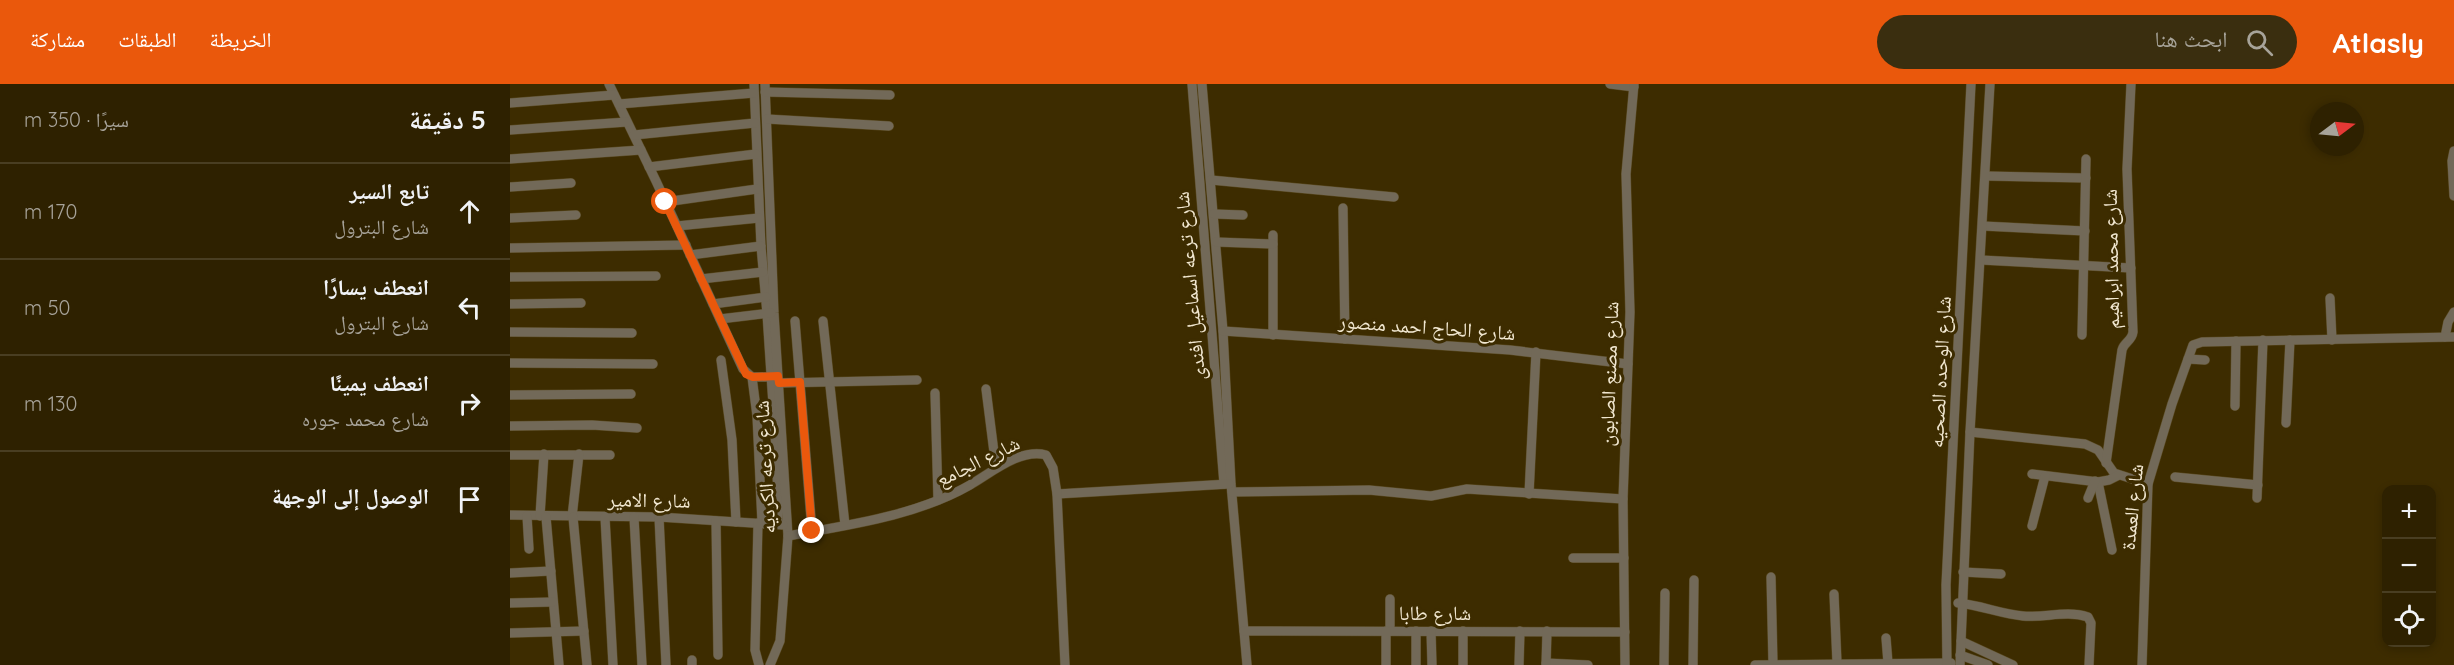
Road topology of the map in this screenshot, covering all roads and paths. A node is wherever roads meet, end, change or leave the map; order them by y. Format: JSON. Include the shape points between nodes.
{"nodes":[{"id":1,"x":609,"y":84,"type":"edge"},
{"id":2,"x":1610,"y":84,"type":"edge"},
{"id":3,"x":1971,"y":84,"type":"edge"},
{"id":4,"x":1990,"y":84,"type":"edge"},
{"id":5,"x":2131,"y":84,"type":"edge"},
{"id":6,"x":1634,"y":86,"type":"edge"},
{"id":7,"x":754,"y":88,"type":"edge"},
{"id":8,"x":765,"y":88,"type":"edge"},
{"id":9,"x":1197,"y":88,"type":"edge"},
{"id":10,"x":890,"y":95,"type":"dead end"},
{"id":11,"x":616,"y":99,"type":"junction"},
{"id":12,"x":510,"y":103,"type":"edge"},
{"id":13,"x":767,"y":119,"type":"junction"},
{"id":14,"x":1969,"y":119,"type":"junction"},
{"id":15,"x":1989,"y":119,"type":"junction"},
{"id":16,"x":627,"y":122,"type":"junction"},
{"id":17,"x":755,"y":123,"type":"junction"},
{"id":18,"x":889,"y":126,"type":"dead end"},
{"id":19,"x":510,"y":130,"type":"edge"},
{"id":20,"x":634,"y":135,"type":"junction"},
{"id":21,"x":641,"y":150,"type":"junction"},
{"id":22,"x":2454,"y":151,"type":"edge"},
{"id":23,"x":756,"y":154,"type":"junction"},
{"id":24,"x":510,"y":159,"type":"edge"},
{"id":25,"x":2086,"y":159,"type":"dead end"},
{"id":26,"x":649,"y":167,"type":"junction"},
{"id":27,"x":1986,"y":176,"type":"junction"},
{"id":28,"x":2086,"y":178,"type":"junction"},
{"id":29,"x":1211,"y":180,"type":"junction"},
{"id":30,"x":571,"y":183,"type":"dead end"},
{"id":31,"x":510,"y":187,"type":"edge"},
{"id":32,"x":758,"y":189,"type":"junction"},
{"id":33,"x":2454,"y":196,"type":"edge"},
{"id":34,"x":1394,"y":197,"type":"dead end"},
{"id":35,"x":665,"y":202,"type":"junction"},
{"id":36,"x":1343,"y":208,"type":"dead end"},
{"id":37,"x":1214,"y":214,"type":"junction"},
{"id":38,"x":576,"y":215,"type":"dead end"},
{"id":39,"x":1243,"y":215,"type":"dead end"},
{"id":40,"x":510,"y":218,"type":"edge"},
{"id":41,"x":759,"y":218,"type":"junction"},
{"id":42,"x":677,"y":226,"type":"junction"},
{"id":43,"x":1983,"y":226,"type":"junction"},
{"id":44,"x":2085,"y":231,"type":"junction"},
{"id":45,"x":1216,"y":242,"type":"junction"},
{"id":46,"x":686,"y":245,"type":"junction"},
{"id":47,"x":761,"y":246,"type":"junction"},
{"id":48,"x":510,"y":248,"type":"edge"},
{"id":49,"x":690,"y":255,"type":"junction"},
{"id":50,"x":1981,"y":260,"type":"junction"},
{"id":51,"x":2085,"y":266,"type":"junction"},
{"id":52,"x":2131,"y":268,"type":"junction"},
{"id":53,"x":763,"y":273,"type":"junction"},
{"id":54,"x":656,"y":276,"type":"dead end"},
{"id":55,"x":510,"y":277,"type":"edge"},
{"id":56,"x":701,"y":279,"type":"junction"},
{"id":57,"x":1962,"y":291,"type":"junction"},
{"id":58,"x":1979,"y":292,"type":"junction"},
{"id":59,"x":766,"y":297,"type":"junction"},
{"id":60,"x":2330,"y":298,"type":"dead end"},
{"id":61,"x":581,"y":303,"type":"dead end"},
{"id":62,"x":510,"y":304,"type":"edge"},
{"id":63,"x":713,"y":304,"type":"junction"},
{"id":64,"x":2454,"y":312,"type":"edge"},
{"id":65,"x":771,"y":313,"type":"junction"},
{"id":66,"x":720,"y":319,"type":"junction"},
{"id":67,"x":795,"y":321,"type":"dead end"},
{"id":68,"x":824,"y":321,"type":"dead end"},
{"id":69,"x":1223,"y":331,"type":"junction"},
{"id":70,"x":510,"y":332,"type":"edge"},
{"id":71,"x":632,"y":333,"type":"dead end"},
{"id":72,"x":1273,"y":335,"type":"junction"},
{"id":73,"x":2082,"y":335,"type":"dead end"},
{"id":74,"x":2450,"y":337,"type":"edge"},
{"id":75,"x":1345,"y":339,"type":"junction"},
{"id":76,"x":2263,"y":340,"type":"junction"},
{"id":77,"x":2290,"y":340,"type":"junction"},
{"id":78,"x":2332,"y":340,"type":"junction"},
{"id":79,"x":2236,"y":341,"type":"junction"},
{"id":80,"x":1536,"y":352,"type":"junction"},
{"id":81,"x":2188,"y":359,"type":"junction"},
{"id":82,"x":721,"y":360,"type":"dead end"},
{"id":83,"x":2205,"y":360,"type":"dead end"},
{"id":84,"x":510,"y":363,"type":"edge"},
{"id":85,"x":653,"y":364,"type":"dead end"},
{"id":86,"x":1628,"y":364,"type":"junction"},
{"id":87,"x":753,"y":377,"type":"junction"},
{"id":88,"x":776,"y":379,"type":"junction"},
{"id":89,"x":917,"y":380,"type":"dead end"},
{"id":90,"x":800,"y":382,"type":"junction"},
{"id":91,"x":830,"y":382,"type":"junction"},
{"id":92,"x":986,"y":389,"type":"dead end"},
{"id":93,"x":935,"y":393,"type":"dead end"},
{"id":94,"x":510,"y":394,"type":"edge"},
{"id":95,"x":632,"y":394,"type":"dead end"},
{"id":96,"x":2235,"y":406,"type":"dead end"},
{"id":97,"x":2286,"y":423,"type":"dead end"},
{"id":98,"x":510,"y":426,"type":"edge"},
{"id":99,"x":637,"y":428,"type":"dead end"},
{"id":100,"x":1970,"y":432,"type":"junction"},
{"id":101,"x":544,"y":454,"type":"junction"},
{"id":102,"x":579,"y":454,"type":"junction"},
{"id":103,"x":510,"y":455,"type":"edge"},
{"id":104,"x":610,"y":455,"type":"dead end"},
{"id":105,"x":2106,"y":464,"type":"junction"},
{"id":106,"x":996,"y":468,"type":"junction"},
{"id":107,"x":2032,"y":474,"type":"dead end"},
{"id":108,"x":2045,"y":476,"type":"junction"},
{"id":109,"x":2119,"y":476,"type":"junction"},
{"id":110,"x":2175,"y":477,"type":"dead end"},
{"id":111,"x":2097,"y":482,"type":"junction"},
{"id":112,"x":2148,"y":484,"type":"junction"},
{"id":113,"x":2258,"y":485,"type":"junction"},
{"id":114,"x":1229,"y":487,"type":"junction"},
{"id":115,"x":1057,"y":494,"type":"junction"},
{"id":116,"x":1528,"y":494,"type":"junction"},
{"id":117,"x":2088,"y":498,"type":"dead end"},
{"id":118,"x":2257,"y":498,"type":"dead end"},
{"id":119,"x":1623,"y":499,"type":"junction"},
{"id":120,"x":938,"y":500,"type":"junction"},
{"id":121,"x":510,"y":515,"type":"edge"},
{"id":122,"x":527,"y":516,"type":"junction"},
{"id":123,"x":543,"y":516,"type":"junction"},
{"id":124,"x":573,"y":517,"type":"junction"},
{"id":125,"x":605,"y":517,"type":"junction"},
{"id":126,"x":634,"y":517,"type":"junction"},
{"id":127,"x":659,"y":517,"type":"junction"},
{"id":128,"x":716,"y":520,"type":"junction"},
{"id":129,"x":736,"y":522,"type":"junction"},
{"id":130,"x":760,"y":523,"type":"junction"},
{"id":131,"x":782,"y":525,"type":"junction"},
{"id":132,"x":844,"y":525,"type":"junction"},
{"id":133,"x":2032,"y":526,"type":"dead end"},
{"id":134,"x":812,"y":531,"type":"junction"},
{"id":135,"x":788,"y":536,"type":"junction"},
{"id":136,"x":529,"y":549,"type":"dead end"},
{"id":137,"x":2112,"y":550,"type":"dead end"},
{"id":138,"x":1573,"y":558,"type":"dead end"},
{"id":139,"x":1624,"y":558,"type":"junction"},
{"id":140,"x":550,"y":571,"type":"junction"},
{"id":141,"x":1963,"y":572,"type":"junction"},
{"id":142,"x":510,"y":573,"type":"edge"},
{"id":143,"x":2001,"y":574,"type":"dead end"},
{"id":144,"x":1771,"y":577,"type":"dead end"},
{"id":145,"x":1694,"y":580,"type":"dead end"},
{"id":146,"x":1665,"y":593,"type":"dead end"},
{"id":147,"x":1834,"y":594,"type":"dead end"},
{"id":148,"x":1389,"y":600,"type":"dead end"},
{"id":149,"x":553,"y":602,"type":"junction"},
{"id":150,"x":510,"y":603,"type":"edge"},
{"id":151,"x":1947,"y":603,"type":"junction"},
{"id":152,"x":1962,"y":603,"type":"junction"},
{"id":153,"x":584,"y":631,"type":"junction"},
{"id":154,"x":1244,"y":631,"type":"junction"},
{"id":155,"x":1388,"y":631,"type":"junction"},
{"id":156,"x":1416,"y":631,"type":"junction"},
{"id":157,"x":1431,"y":631,"type":"junction"},
{"id":158,"x":1463,"y":631,"type":"junction"},
{"id":159,"x":1520,"y":632,"type":"junction"},
{"id":160,"x":1547,"y":632,"type":"junction"},
{"id":161,"x":1625,"y":632,"type":"junction"},
{"id":162,"x":510,"y":633,"type":"edge"},
{"id":163,"x":556,"y":633,"type":"junction"},
{"id":164,"x":1886,"y":638,"type":"dead end"},
{"id":165,"x":1961,"y":641,"type":"junction"},
{"id":166,"x":718,"y":655,"type":"dead end"},
{"id":167,"x":1960,"y":661,"type":"edge"},
{"id":168,"x":1546,"y":664,"type":"edge"},
{"id":169,"x":1797,"y":664,"type":"edge"},
{"id":170,"x":1830,"y":664,"type":"edge"},
{"id":171,"x":1854,"y":664,"type":"edge"},
{"id":172,"x":1884,"y":664,"type":"edge"},
{"id":173,"x":1909,"y":664,"type":"edge"},
{"id":174,"x":1947,"y":664,"type":"edge"},
{"id":175,"x":559,"y":665,"type":"edge"},
{"id":176,"x":587,"y":665,"type":"edge"},
{"id":177,"x":613,"y":665,"type":"edge"},
{"id":178,"x":642,"y":665,"type":"edge"},
{"id":179,"x":666,"y":665,"type":"edge"},
{"id":180,"x":759,"y":665,"type":"edge"},
{"id":181,"x":770,"y":665,"type":"edge"},
{"id":182,"x":1065,"y":665,"type":"edge"},
{"id":183,"x":1247,"y":665,"type":"edge"},
{"id":184,"x":1386,"y":665,"type":"edge"},
{"id":185,"x":1416,"y":665,"type":"edge"},
{"id":186,"x":1432,"y":665,"type":"edge"},
{"id":187,"x":1463,"y":665,"type":"edge"},
{"id":188,"x":1519,"y":665,"type":"edge"},
{"id":189,"x":1588,"y":665,"type":"edge"},
{"id":190,"x":1625,"y":665,"type":"edge"},
{"id":191,"x":1664,"y":665,"type":"edge"},
{"id":192,"x":1692,"y":665,"type":"edge"},
{"id":193,"x":1755,"y":665,"type":"edge"},
{"id":194,"x":1774,"y":665,"type":"edge"},
{"id":195,"x":1988,"y":665,"type":"edge"},
{"id":196,"x":2013,"y":665,"type":"edge"},
{"id":197,"x":2089,"y":665,"type":"edge"},
{"id":198,"x":2142,"y":665,"type":"edge"}],
"edges":[{"from":1,"to":11,"type":"street"},
{"from":2,"to":6,"type":"street"},
{"from":3,"to":14,"type":"street","name":"شارع الوحده الصحيه"},
{"from":4,"to":15,"type":"street","name":"شارع الوحده الصحيه"},
{"from":5,"to":52,"type":"street","name":"شارع محمد ابراهيم","via":[[2127,169]]},
{"from":6,"to":86,"type":"street","name":"شارع مصنع الصابون","via":[[1626,174]]},
{"from":7,"to":11,"type":"street"},
{"from":7,"to":17,"type":"street","name":"شارع ترعه الكرديه"},
{"from":8,"to":10,"type":"street"},
{"from":8,"to":13,"type":"street","name":"شارع ترعه الكرديه"},
{"from":9,"to":29,"type":"street","name":"شارع ترعه اسماعيل افندى"},
{"from":9,"to":114,"type":"street","name":"شارع ترعه اسماعيل افندى"},
{"from":11,"to":12,"type":"street"},
{"from":11,"to":16,"type":"street"},
{"from":13,"to":18,"type":"street"},
{"from":13,"to":65,"type":"street","name":"شارع ترعه الكرديه"},
{"from":14,"to":15,"type":"street"},
{"from":14,"to":57,"type":"street","name":"شارع الوحده الصحيه"},
{"from":15,"to":27,"type":"street","name":"شارع الوحده الصحيه"},
{"from":16,"to":19,"type":"street"},
{"from":16,"to":20,"type":"street"},
{"from":17,"to":20,"type":"street"},
{"from":17,"to":23,"type":"street","name":"شارع ترعه الكرديه"},
{"from":20,"to":21,"type":"street"},
{"from":21,"to":24,"type":"street"},
{"from":21,"to":26,"type":"street"},
{"from":22,"to":33,"type":"street"},
{"from":23,"to":26,"type":"street"},
{"from":23,"to":32,"type":"street","name":"شارع ترعه الكرديه"},
{"from":25,"to":28,"type":"street"},
{"from":26,"to":35,"type":"street"},
{"from":27,"to":28,"type":"street"},
{"from":27,"to":43,"type":"street","name":"شارع الوحده الصحيه"},
{"from":28,"to":44,"type":"street"},
{"from":29,"to":34,"type":"street"},
{"from":29,"to":37,"type":"street","name":"شارع ترعه اسماعيل افندى"},
{"from":30,"to":31,"type":"street"},
{"from":32,"to":35,"type":"street"},
{"from":32,"to":41,"type":"street","name":"شارع ترعه الكرديه"},
{"from":35,"to":42,"type":"street"},
{"from":36,"to":75,"type":"street"},
{"from":37,"to":39,"type":"street"},
{"from":37,"to":45,"type":"street","name":"شارع ترعه اسماعيل افندى"},
{"from":38,"to":40,"type":"street"},
{"from":41,"to":42,"type":"street"},
{"from":41,"to":47,"type":"street","name":"شارع ترعه الكرديه"},
{"from":42,"to":46,"type":"street"},
{"from":43,"to":44,"type":"street"},
{"from":43,"to":50,"type":"street","name":"شارع الوحده الصحيه"},
{"from":44,"to":51,"type":"street"},
{"from":45,"to":69,"type":"street","name":"شارع ترعه اسماعيل افندى"},
{"from":45,"to":72,"type":"street","via":[[1273,239]]},
{"from":46,"to":48,"type":"street"},
{"from":46,"to":49,"type":"street"},
{"from":47,"to":49,"type":"street"},
{"from":47,"to":53,"type":"street","name":"شارع ترعه الكرديه"},
{"from":49,"to":56,"type":"street"},
{"from":50,"to":51,"type":"street"},
{"from":50,"to":58,"type":"street","name":"شارع الوحده الصحيه"},
{"from":51,"to":52,"type":"street"},
{"from":51,"to":73,"type":"street"},
{"from":52,"to":105,"type":"street","name":"شارع محمد ابراهيم","via":[[2133,332],[2123,345]]},
{"from":53,"to":56,"type":"street"},
{"from":53,"to":59,"type":"street","name":"شارع ترعه الكرديه"},
{"from":54,"to":55,"type":"street"},
{"from":56,"to":63,"type":"street"},
{"from":57,"to":58,"type":"street"},
{"from":57,"to":151,"type":"street","name":"شارع الوحده الصحيه"},
{"from":58,"to":100,"type":"street","name":"شارع الوحده الصحيه"},
{"from":59,"to":63,"type":"street"},
{"from":59,"to":65,"type":"street","name":"شارع ترعه الكرديه"},
{"from":60,"to":78,"type":"street"},
{"from":61,"to":62,"type":"street"},
{"from":63,"to":66,"type":"street"},
{"from":64,"to":74,"type":"street","via":[[2448,322]]},
{"from":65,"to":66,"type":"street"},
{"from":65,"to":88,"type":"street","name":"شارع ترعه الكرديه"},
{"from":66,"to":87,"type":"street","via":[[743,369]]},
{"from":67,"to":90,"type":"street"},
{"from":68,"to":91,"type":"street"},
{"from":69,"to":72,"type":"street","name":"شارع الحاج احمد منصور"},
{"from":69,"to":114,"type":"street","name":"شارع ترعه اسماعيل افندى"},
{"from":70,"to":71,"type":"street"},
{"from":72,"to":75,"type":"street","name":"شارع الحاج احمد منصور"},
{"from":74,"to":78,"type":"street"},
{"from":75,"to":80,"type":"street","name":"شارع الحاج احمد منصور"},
{"from":76,"to":77,"type":"street"},
{"from":76,"to":79,"type":"street"},
{"from":76,"to":113,"type":"street"},
{"from":77,"to":78,"type":"street"},
{"from":77,"to":97,"type":"street"},
{"from":79,"to":81,"type":"street","via":[[2198,342]]},
{"from":79,"to":96,"type":"street"},
{"from":80,"to":86,"type":"street","name":"شارع الحاج احمد منصور"},
{"from":80,"to":116,"type":"street"},
{"from":81,"to":83,"type":"street"},
{"from":81,"to":112,"type":"street","name":"شارع العمدة"},
{"from":82,"to":129,"type":"street","via":[[732,441]]},
{"from":84,"to":85,"type":"street"},
{"from":86,"to":119,"type":"street","name":"شارع مصنع الصابون"},
{"from":87,"to":88,"type":"street"},
{"from":87,"to":130,"type":"street"},
{"from":88,"to":90,"type":"street"},
{"from":88,"to":131,"type":"street","name":"شارع ترعه الكرديه"},
{"from":89,"to":91,"type":"street"},
{"from":90,"to":91,"type":"street"},
{"from":90,"to":134,"type":"street"},
{"from":91,"to":132,"type":"street"},
{"from":92,"to":106,"type":"street"},
{"from":93,"to":120,"type":"street"},
{"from":94,"to":95,"type":"street"},
{"from":98,"to":99,"type":"street"},
{"from":100,"to":105,"type":"street","via":[[2085,444],[2097,450]]},
{"from":100,"to":141,"type":"street","name":"شارع الوحده الصحيه"},
{"from":101,"to":102,"type":"street"},
{"from":101,"to":103,"type":"street"},
{"from":101,"to":123,"type":"street"},
{"from":102,"to":104,"type":"street"},
{"from":102,"to":124,"type":"street"},
{"from":105,"to":109,"type":"street"},
{"from":106,"to":115,"type":"street","name":"شارع الجامع","via":[[1028,455],[1046,454],[1053,468]]},
{"from":106,"to":120,"type":"street","name":"شارع الجامع"},
{"from":107,"to":108,"type":"street"},
{"from":108,"to":111,"type":"street"},
{"from":108,"to":133,"type":"street"},
{"from":109,"to":111,"type":"street"},
{"from":109,"to":112,"type":"street"},
{"from":110,"to":113,"type":"street"},
{"from":111,"to":117,"type":"street"},
{"from":111,"to":137,"type":"street"},
{"from":112,"to":198,"type":"street","name":"شارع العمدة"},
{"from":113,"to":118,"type":"street"},
{"from":114,"to":115,"type":"street"},
{"from":114,"to":116,"type":"street","via":[[1370,490],[1431,496],[1467,489]]},
{"from":114,"to":154,"type":"street"},
{"from":115,"to":182,"type":"street","name":"شارع الجامع"},
{"from":116,"to":119,"type":"street"},
{"from":119,"to":139,"type":"street","name":"شارع مصنع الصابون"},
{"from":120,"to":132,"type":"street","name":"شارع الجامع"},
{"from":121,"to":122,"type":"street","name":"شارع الامير"},
{"from":122,"to":123,"type":"street","name":"شارع الامير"},
{"from":122,"to":136,"type":"street"},
{"from":123,"to":124,"type":"street","name":"شارع الامير"},
{"from":123,"to":140,"type":"street"},
{"from":124,"to":125,"type":"street","name":"شارع الامير"},
{"from":124,"to":153,"type":"street"},
{"from":125,"to":126,"type":"street","name":"شارع الامير"},
{"from":125,"to":177,"type":"street"},
{"from":126,"to":127,"type":"street","name":"شارع الامير"},
{"from":126,"to":178,"type":"street"},
{"from":127,"to":128,"type":"street","name":"شارع الامير"},
{"from":127,"to":179,"type":"street"},
{"from":128,"to":129,"type":"street","name":"شارع الامير"},
{"from":128,"to":166,"type":"street"},
{"from":129,"to":130,"type":"street","name":"شارع الامير"},
{"from":130,"to":131,"type":"street","name":"شارع الامير"},
{"from":130,"to":180,"type":"street","via":[[754,650]]},
{"from":131,"to":135,"type":"street","name":"شارع ترعه الكرديه"},
{"from":132,"to":134,"type":"street","name":"شارع الجامع"},
{"from":134,"to":135,"type":"street","name":"شارع الجامع"},
{"from":135,"to":181,"type":"street","name":"شارع ترعه الكرديه","via":[[780,641]]},
{"from":138,"to":139,"type":"street"},
{"from":139,"to":161,"type":"street","name":"شارع مصنع الصابون"},
{"from":140,"to":142,"type":"street"},
{"from":140,"to":149,"type":"street"},
{"from":141,"to":143,"type":"street"},
{"from":141,"to":152,"type":"street","name":"شارع الوحده الصحيه"},
{"from":144,"to":194,"type":"street"},
{"from":145,"to":192,"type":"street"},
{"from":146,"to":191,"type":"street"},
{"from":147,"to":170,"type":"street"},
{"from":148,"to":155,"type":"street"},
{"from":149,"to":150,"type":"street"},
{"from":149,"to":163,"type":"street"},
{"from":151,"to":152,"type":"street"},
{"from":151,"to":174,"type":"street","name":"شارع الوحده الصحيه"},
{"from":152,"to":165,"type":"street","name":"شارع الوحده الصحيه"},
{"from":152,"to":197,"type":"street","via":[[2021,615],[2088,617]]},
{"from":153,"to":163,"type":"street"},
{"from":153,"to":176,"type":"street"},
{"from":154,"to":155,"type":"street","name":"شارع طابا"},
{"from":154,"to":183,"type":"street"},
{"from":155,"to":156,"type":"street","name":"شارع طابا"},
{"from":155,"to":184,"type":"street"},
{"from":156,"to":157,"type":"street","name":"شارع طابا"},
{"from":156,"to":185,"type":"street"},
{"from":157,"to":158,"type":"street","name":"شارع طابا"},
{"from":157,"to":186,"type":"street"},
{"from":158,"to":159,"type":"street","name":"شارع طابا"},
{"from":158,"to":187,"type":"street"},
{"from":159,"to":160,"type":"street","name":"شارع طابا"},
{"from":159,"to":188,"type":"street"},
{"from":160,"to":161,"type":"street","name":"شارع طابا"},
{"from":160,"to":168,"type":"street"},
{"from":161,"to":190,"type":"street","name":"شارع مصنع الصابون"},
{"from":162,"to":163,"type":"street"},
{"from":163,"to":175,"type":"street"},
{"from":164,"to":172,"type":"street"},
{"from":165,"to":167,"type":"street","name":"شارع الوحده الصحيه"},
{"from":165,"to":196,"type":"street"},
{"from":167,"to":174,"type":"street"},
{"from":167,"to":195,"type":"street"},
{"from":168,"to":189,"type":"street"},
{"from":169,"to":170,"type":"street"},
{"from":169,"to":194,"type":"street"},
{"from":170,"to":171,"type":"street"},
{"from":171,"to":172,"type":"street"},
{"from":172,"to":173,"type":"street"},
{"from":173,"to":174,"type":"street"},
{"from":193,"to":194,"type":"street"}]}
